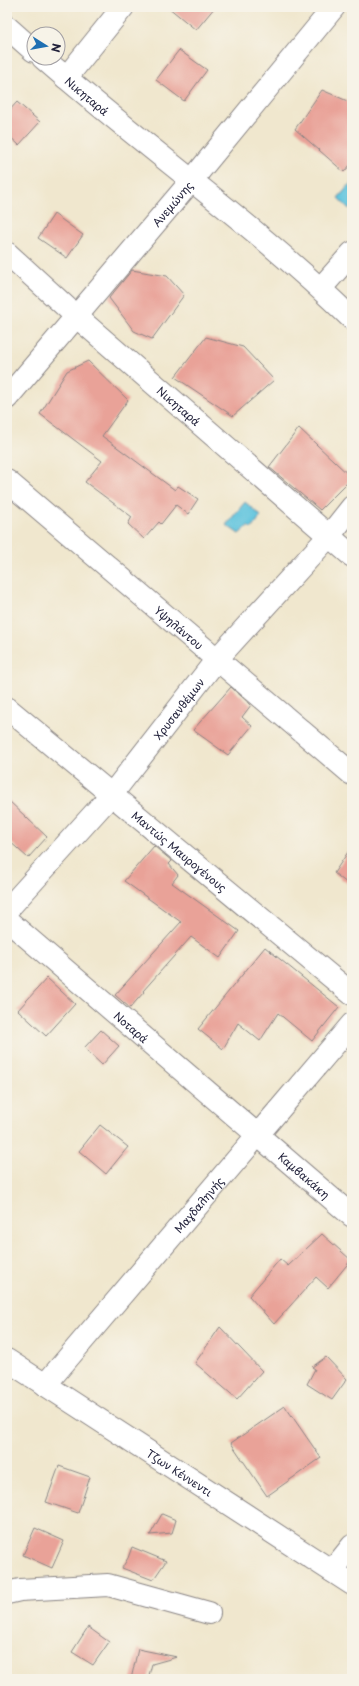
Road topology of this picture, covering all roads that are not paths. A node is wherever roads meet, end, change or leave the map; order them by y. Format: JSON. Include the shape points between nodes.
{"nodes":[{"id":1,"x":123,"y":7,"type":"edge"},
{"id":2,"x":334,"y":7,"type":"edge"},
{"id":3,"x":7,"y":27,"type":"edge"},
{"id":4,"x":26,"y":44,"type":"edge"},
{"id":5,"x":52,"y":66,"type":"edge"},
{"id":6,"x":66,"y":78,"type":"junction"},
{"id":7,"x":192,"y":180,"type":"junction"},
{"id":8,"x":7,"y":253,"type":"edge"},
{"id":9,"x":352,"y":253,"type":"edge"},
{"id":10,"x":321,"y":288,"type":"junction"},
{"id":11,"x":77,"y":317,"type":"junction"},
{"id":12,"x":352,"y":319,"type":"edge"},
{"id":13,"x":7,"y":398,"type":"edge"},
{"id":14,"x":7,"y":481,"type":"edge"},
{"id":15,"x":352,"y":507,"type":"edge"},
{"id":16,"x":329,"y":536,"type":"junction"},
{"id":17,"x":352,"y":556,"type":"edge"},
{"id":18,"x":217,"y":659,"type":"junction"},
{"id":19,"x":7,"y":708,"type":"edge"},
{"id":20,"x":352,"y":774,"type":"edge"},
{"id":21,"x":112,"y":794,"type":"junction"},
{"id":22,"x":7,"y":910,"type":"edge"},
{"id":23,"x":7,"y":920,"type":"edge"},
{"id":24,"x":352,"y":994,"type":"edge"},
{"id":25,"x":352,"y":1024,"type":"edge"},
{"id":26,"x":257,"y":1133,"type":"junction"},
{"id":27,"x":352,"y":1216,"type":"edge"},
{"id":28,"x":7,"y":1360,"type":"edge"},
{"id":29,"x":45,"y":1385,"type":"junction"},
{"id":30,"x":352,"y":1546,"type":"edge"},
{"id":31,"x":332,"y":1571,"type":"junction"},
{"id":32,"x":352,"y":1584,"type":"edge"},
{"id":33,"x":7,"y":1593,"type":"edge"},
{"id":34,"x":209,"y":1613,"type":"dead end"}],
"edges":[{"from":1,"to":6,"type":"street"},
{"from":2,"to":7,"type":"street","name":"Ανεμώνης"},
{"from":3,"to":4,"type":"street"},
{"from":5,"to":6,"type":"street","name":"Νικηταρά"},
{"from":6,"to":7,"type":"street","name":"Νικηταρά"},
{"from":7,"to":10,"type":"street","name":"Νικηταρά"},
{"from":7,"to":11,"type":"street","name":"Ανεμώνης"},
{"from":8,"to":11,"type":"street","name":"Νικηταρά"},
{"from":9,"to":10,"type":"street"},
{"from":10,"to":12,"type":"street","name":"Νικηταρά"},
{"from":11,"to":13,"type":"street","name":"Ανεμώνης"},
{"from":11,"to":16,"type":"street","name":"Νικηταρά"},
{"from":14,"to":18,"type":"street","name":"Υψηλάντου"},
{"from":15,"to":16,"type":"street","name":"Χρυσανθέμων"},
{"from":16,"to":17,"type":"street","name":"Νικηταρά"},
{"from":16,"to":18,"type":"street","name":"Χρυσανθέμων"},
{"from":18,"to":20,"type":"street","name":"Υψηλάντου"},
{"from":18,"to":21,"type":"street","name":"Χρυσανθέμων"},
{"from":19,"to":21,"type":"street","name":"Μαντώς Μαυρογένους"},
{"from":21,"to":22,"type":"street","name":"Χρυσανθέμων"},
{"from":21,"to":24,"type":"street","name":"Μαντώς Μαυρογένους"},
{"from":23,"to":26,"type":"street","name":"Νοταρά"},
{"from":25,"to":26,"type":"street","name":"Μαγδαληνής"},
{"from":26,"to":27,"type":"street","name":"Καμβακάκη"},
{"from":26,"to":29,"type":"street","name":"Μαγδαληνής"},
{"from":28,"to":29,"type":"street","name":"Τζων Κέννεντι"},
{"from":29,"to":31,"type":"street","name":"Τζων Κέννεντι"},
{"from":30,"to":31,"type":"street"},
{"from":31,"to":32,"type":"street","name":"Τζων Κέννεντι"},
{"from":33,"to":34,"type":"street","via":[[108,1585]]}]}
